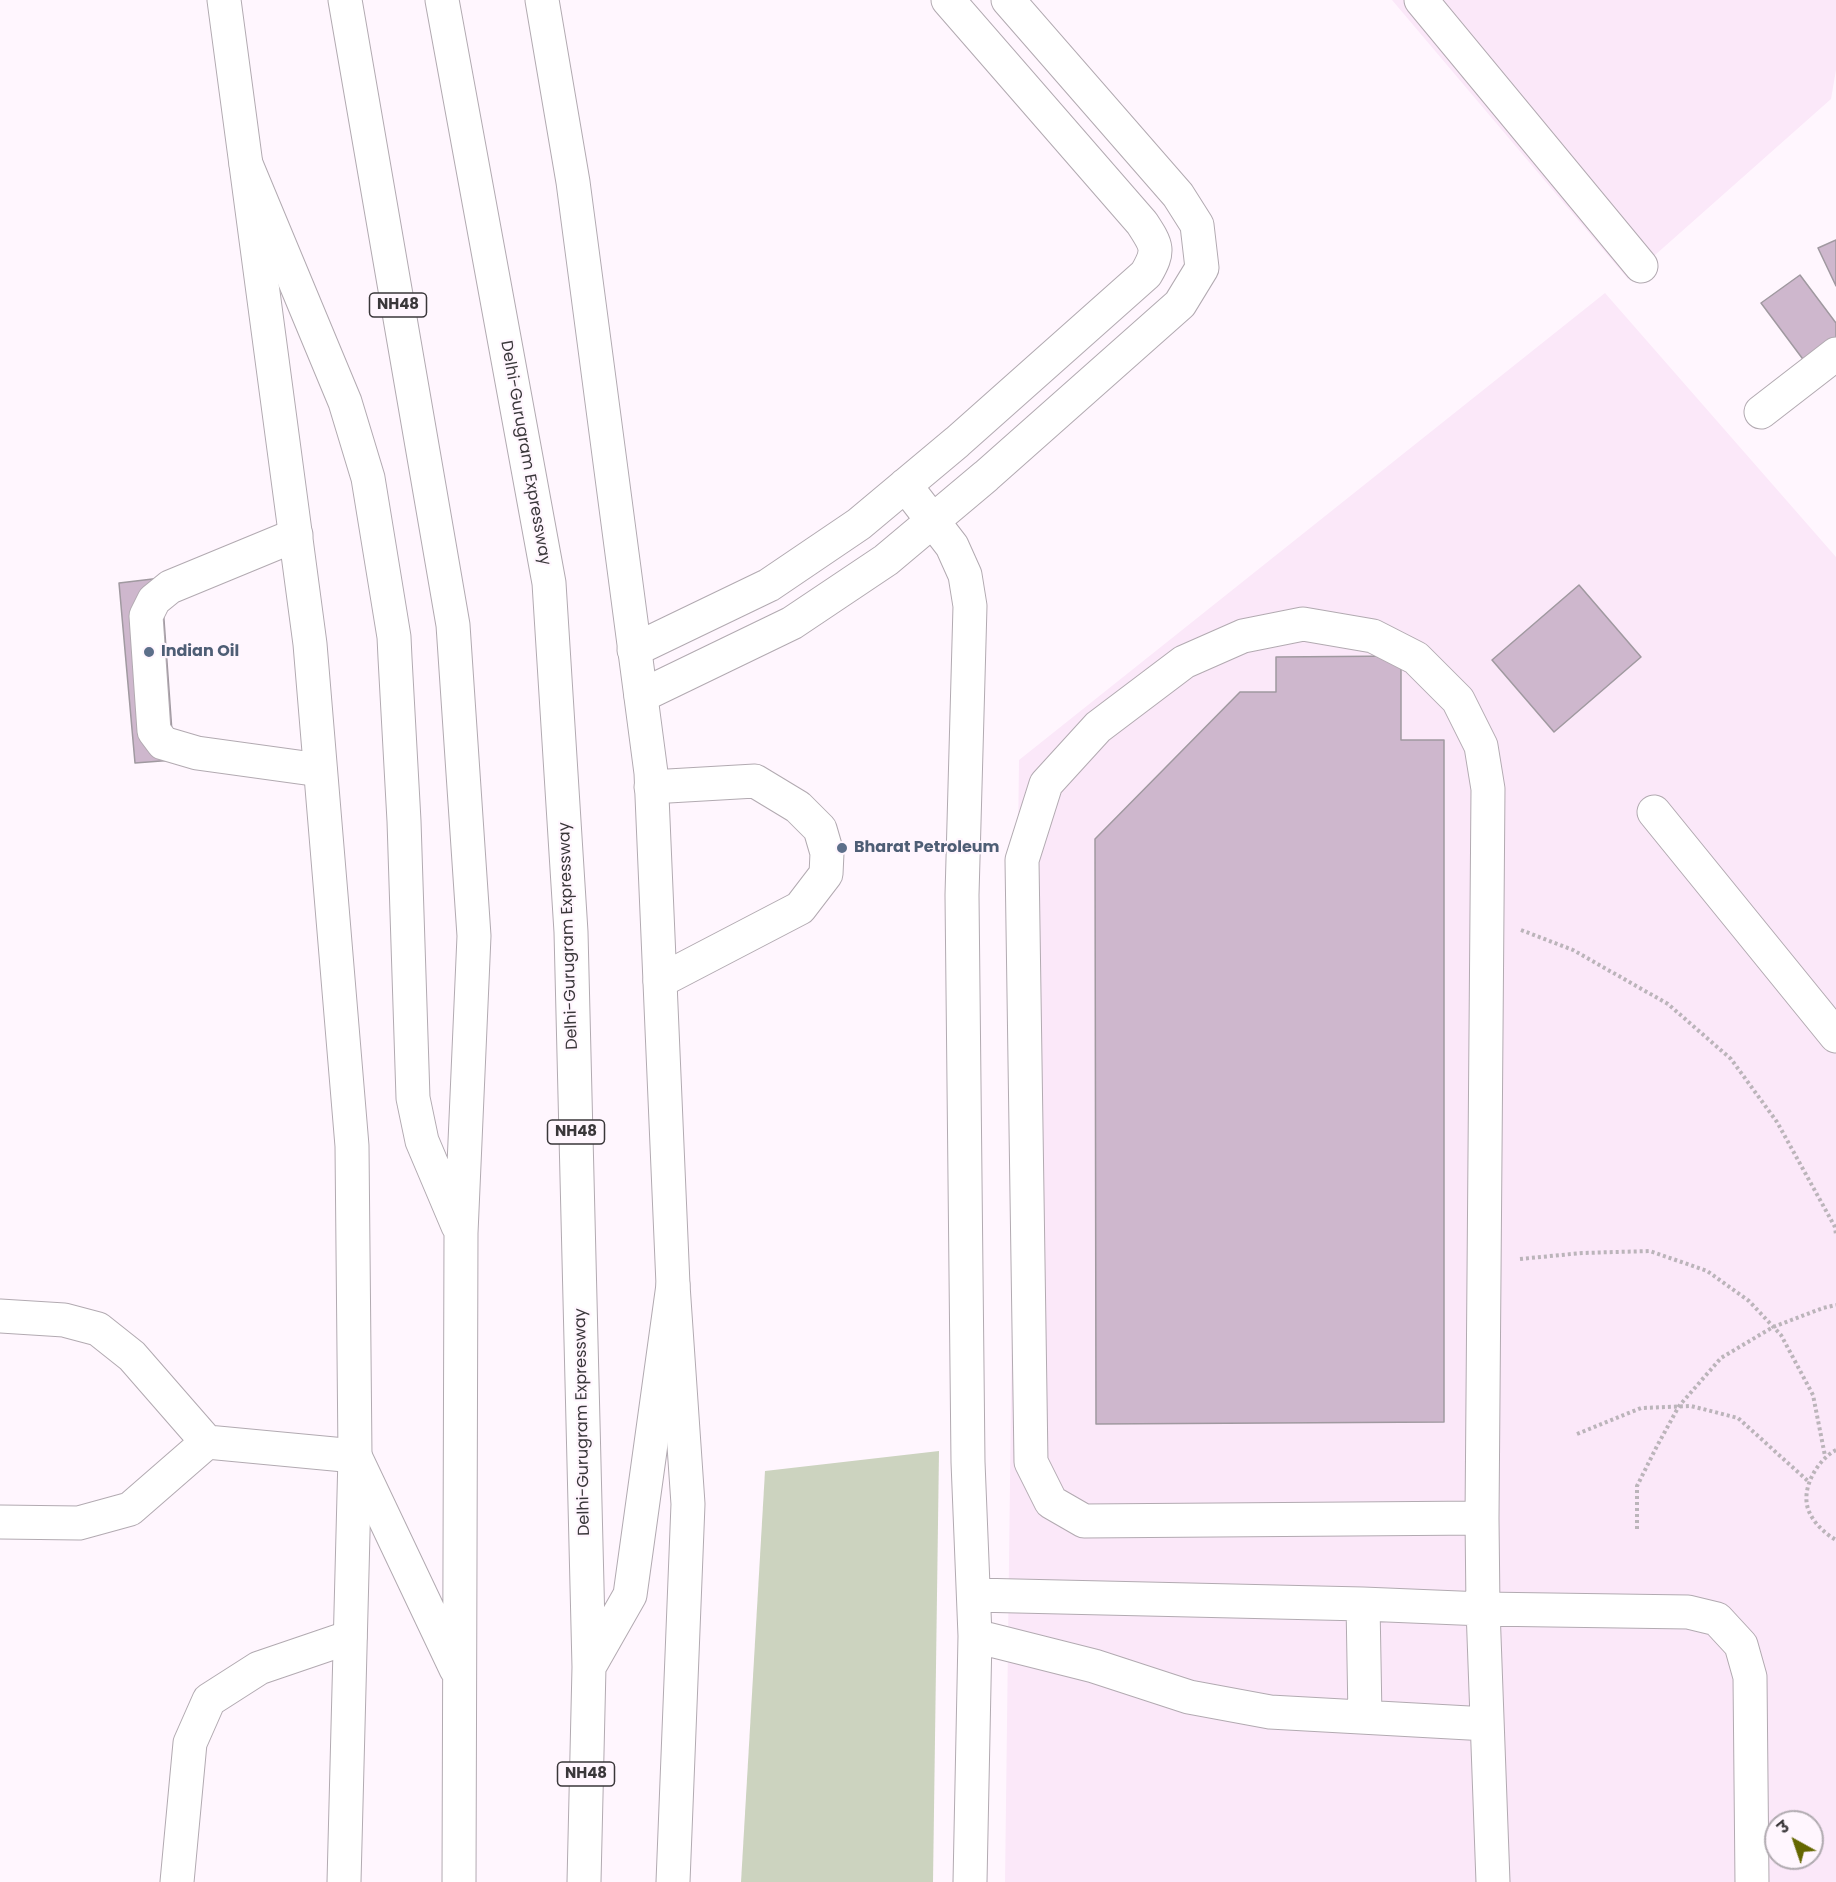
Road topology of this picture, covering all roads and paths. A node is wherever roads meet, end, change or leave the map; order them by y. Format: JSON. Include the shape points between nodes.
{"nodes":[{"id":1,"x":224,"y":0,"type":"edge"},
{"id":2,"x":345,"y":0,"type":"edge"},
{"id":3,"x":442,"y":0,"type":"edge"},
{"id":4,"x":542,"y":0,"type":"edge"},
{"id":5,"x":948,"y":0,"type":"edge"},
{"id":6,"x":1008,"y":0,"type":"edge"},
{"id":7,"x":1421,"y":0,"type":"edge"},
{"id":8,"x":246,"y":164,"type":"junction"},
{"id":9,"x":1641,"y":266,"type":"dead end"},
{"id":10,"x":1836,"y":354,"type":"edge"},
{"id":11,"x":1761,"y":412,"type":"dead end"},
{"id":12,"x":905,"y":485,"type":"junction"},
{"id":13,"x":933,"y":520,"type":"junction"},
{"id":14,"x":296,"y":535,"type":"junction"},
{"id":15,"x":634,"y":650,"type":"junction"},
{"id":16,"x":640,"y":696,"type":"junction"},
{"id":17,"x":321,"y":770,"type":"junction"},
{"id":18,"x":651,"y":787,"type":"junction"},
{"id":19,"x":1654,"y":812,"type":"dead end"},
{"id":20,"x":1487,"y":917,"type":"junction"},
{"id":21,"x":660,"y":981,"type":"junction"},
{"id":22,"x":1836,"y":1036,"type":"edge"},
{"id":23,"x":461,"y":1233,"type":"junction"},
{"id":24,"x":1836,"y":1235,"type":"edge"},
{"id":25,"x":1485,"y":1261,"type":"junction"},
{"id":26,"x":673,"y":1285,"type":"junction"},
{"id":27,"x":1836,"y":1305,"type":"edge"},
{"id":28,"x":0,"y":1316,"type":"edge"},
{"id":29,"x":1773,"y":1327,"type":"junction"},
{"id":30,"x":1679,"y":1406,"type":"junction"},
{"id":31,"x":1577,"y":1434,"type":"dead end"},
{"id":32,"x":207,"y":1442,"type":"junction"},
{"id":33,"x":1836,"y":1450,"type":"edge"},
{"id":34,"x":355,"y":1456,"type":"junction"},
{"id":35,"x":1825,"y":1456,"type":"junction"},
{"id":36,"x":1809,"y":1482,"type":"junction"},
{"id":37,"x":1482,"y":1518,"type":"junction"},
{"id":38,"x":0,"y":1522,"type":"edge"},
{"id":39,"x":1637,"y":1529,"type":"dead end"},
{"id":40,"x":1836,"y":1540,"type":"edge"},
{"id":41,"x":974,"y":1595,"type":"junction"},
{"id":42,"x":1363,"y":1604,"type":"junction"},
{"id":43,"x":1483,"y":1609,"type":"junction"},
{"id":44,"x":975,"y":1636,"type":"junction"},
{"id":45,"x":350,"y":1637,"type":"junction"},
{"id":46,"x":589,"y":1667,"type":"junction"},
{"id":47,"x":460,"y":1676,"type":"junction"},
{"id":48,"x":1365,"y":1717,"type":"junction"},
{"id":49,"x":1487,"y":1724,"type":"junction"},
{"id":50,"x":177,"y":1882,"type":"edge"},
{"id":51,"x":344,"y":1882,"type":"edge"},
{"id":52,"x":459,"y":1882,"type":"edge"},
{"id":53,"x":584,"y":1882,"type":"edge"},
{"id":54,"x":673,"y":1882,"type":"edge"},
{"id":55,"x":970,"y":1882,"type":"edge"},
{"id":56,"x":1492,"y":1882,"type":"edge"},
{"id":57,"x":1752,"y":1882,"type":"edge"}],
"edges":[{"from":1,"to":8,"type":"main road"},
{"from":2,"to":23,"type":"main road","number":"NH48","via":[[453,625],[474,936]]},
{"from":3,"to":46,"type":"main road","name":"Delhi-Gurugram Expressway","number":"NH48","via":[[549,582],[571,932]]},
{"from":4,"to":15,"type":"main road","via":[[573,182]]},
{"from":5,"to":12,"type":"main road","via":[[1142,223],[1154,241],[1155,258],[1146,274]]},
{"from":6,"to":13,"type":"main road","via":[[1178,195],[1197,225],[1202,268],[1180,304]]},
{"from":7,"to":9,"type":"main road"},
{"from":8,"to":14,"type":"main road"},
{"from":8,"to":23,"type":"main road","via":[[345,402],[368,478],[394,637],[413,1098],[422,1141]]},
{"from":10,"to":11,"type":"main road"},
{"from":12,"to":13,"type":"main road"},
{"from":12,"to":15,"type":"main road","via":[[859,524],[769,585]]},
{"from":13,"to":16,"type":"main road","via":[[886,560],[792,624]]},
{"from":13,"to":41,"type":"main road","via":[[952,546],[965,575],[970,606],[962,907],[968,1462]]},
{"from":14,"to":17,"type":"main road"},
{"from":14,"to":17,"type":"main road","via":[[170,587],[154,600],[146,616],[154,731],[163,743],[197,753]]},
{"from":15,"to":16,"type":"main road"},
{"from":16,"to":18,"type":"main road"},
{"from":17,"to":34,"type":"main road","via":[[352,1146]]},
{"from":18,"to":21,"type":"main road"},
{"from":18,"to":21,"type":"main road","via":[[754,781],[798,807],[820,830],[827,853],[826,874],[800,908]]},
{"from":19,"to":22,"type":"main road"},
{"from":20,"to":24,"type":"path","via":[[1573,950],[1668,1004],[1731,1059],[1777,1122]]},
{"from":20,"to":25,"type":"main road"},
{"from":20,"to":37,"type":"main road","via":[[1488,789],[1481,746],[1458,700],[1416,658],[1373,636],[1303,624],[1243,636],[1184,662],[1098,727],[1046,784],[1022,860],[1031,1462],[1050,1502],[1083,1521]]},
{"from":21,"to":26,"type":"main road"},
{"from":23,"to":47,"type":"main road","number":"NH48"},
{"from":25,"to":29,"type":"path","via":[[1650,1251],[1707,1270],[1749,1301]]},
{"from":25,"to":37,"type":"main road"},
{"from":26,"to":46,"type":"main road","via":[[630,1596]]},
{"from":26,"to":54,"type":"main road","via":[[688,1504]]},
{"from":27,"to":29,"type":"path"},
{"from":28,"to":32,"type":"main road","via":[[64,1320],[98,1329],[132,1356]]},
{"from":29,"to":30,"type":"path","via":[[1721,1358]]},
{"from":29,"to":35,"type":"path","via":[[1813,1395]]},
{"from":30,"to":31,"type":"path","via":[[1641,1408]]},
{"from":30,"to":36,"type":"path","via":[[1738,1418]]},
{"from":30,"to":39,"type":"path","via":[[1637,1486]]},
{"from":32,"to":34,"type":"main road"},
{"from":32,"to":38,"type":"main road","via":[[130,1509],[79,1523]]},
{"from":33,"to":35,"type":"path"},
{"from":34,"to":45,"type":"main road"},
{"from":34,"to":47,"type":"main road"},
{"from":35,"to":36,"type":"path"},
{"from":36,"to":40,"type":"path","via":[[1807,1505],[1824,1533]]},
{"from":37,"to":43,"type":"main road"},
{"from":41,"to":42,"type":"main road"},
{"from":41,"to":44,"type":"main road"},
{"from":42,"to":43,"type":"main road"},
{"from":42,"to":48,"type":"main road"},
{"from":43,"to":49,"type":"main road"},
{"from":43,"to":57,"type":"main road","via":[[1688,1612],[1717,1619],[1741,1645],[1750,1677]]},
{"from":44,"to":48,"type":"main road","via":[[1094,1666],[1189,1696],[1270,1712]]},
{"from":44,"to":55,"type":"main road"},
{"from":45,"to":50,"type":"main road","via":[[259,1668],[210,1700],[190,1743]]},
{"from":45,"to":51,"type":"main road"},
{"from":46,"to":53,"type":"main road","name":"Delhi-Gurugram Expressway","number":"NH48"},
{"from":47,"to":52,"type":"main road","number":"NH48"},
{"from":48,"to":49,"type":"main road"},
{"from":49,"to":56,"type":"main road"}]}
